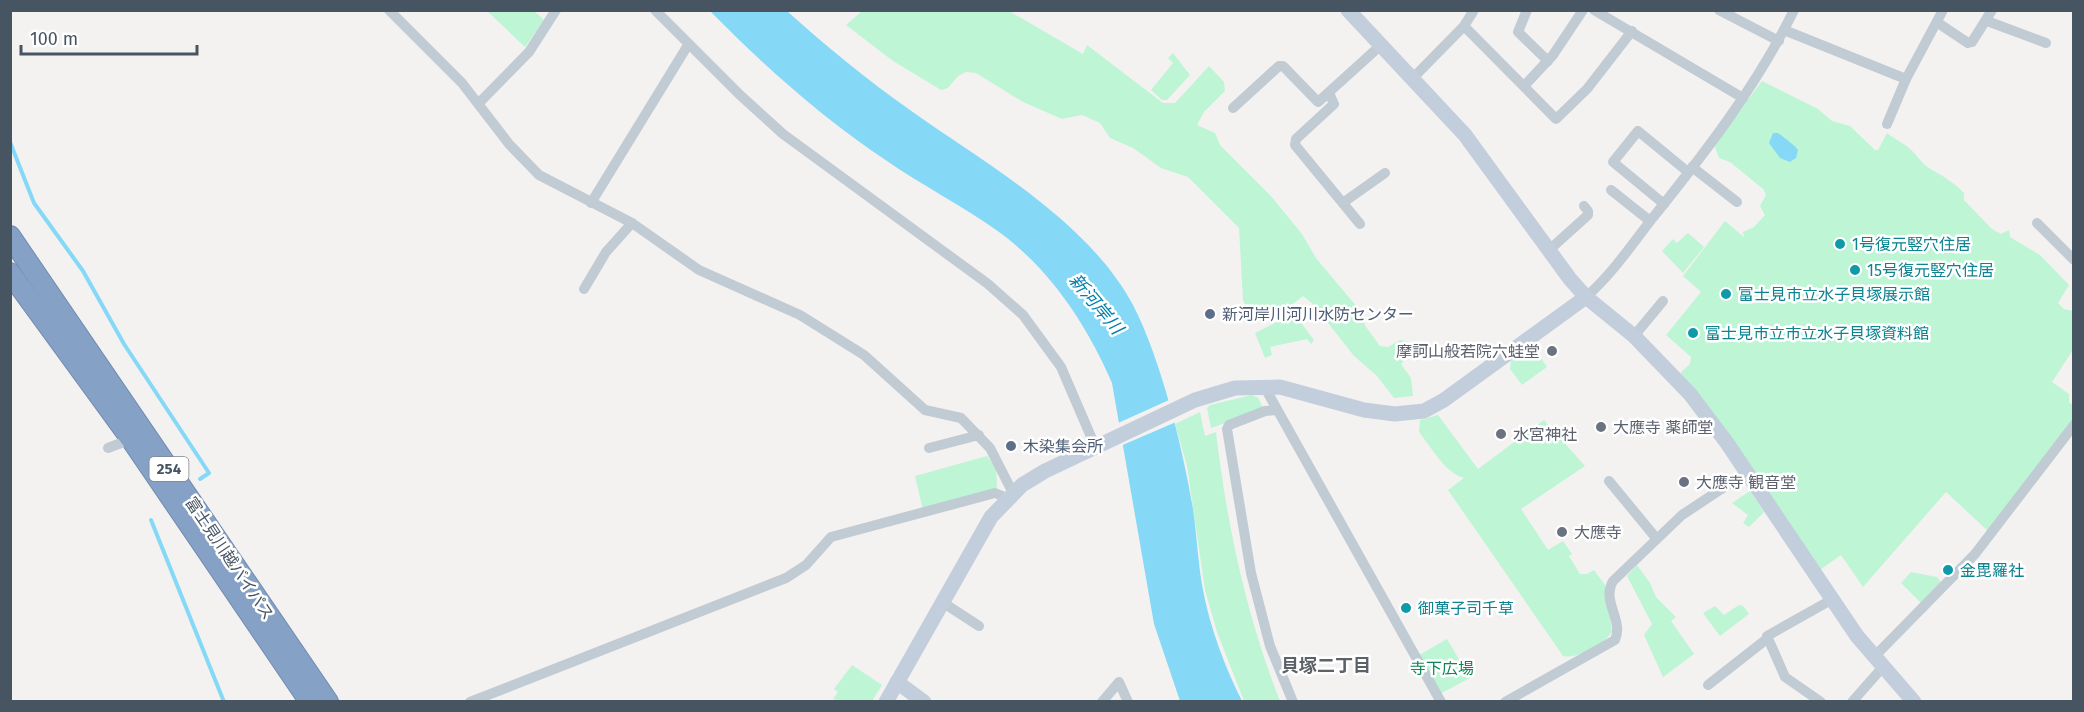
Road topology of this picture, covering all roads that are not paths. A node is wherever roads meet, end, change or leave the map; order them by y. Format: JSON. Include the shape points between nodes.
{"nodes":[{"id":1,"x":389,"y":10,"type":"edge"},
{"id":2,"x":556,"y":10,"type":"edge"},
{"id":3,"x":655,"y":10,"type":"edge"},
{"id":4,"x":1348,"y":10,"type":"edge"},
{"id":5,"x":1474,"y":10,"type":"edge"},
{"id":6,"x":1527,"y":10,"type":"edge"},
{"id":7,"x":1583,"y":10,"type":"edge"},
{"id":8,"x":1594,"y":10,"type":"edge"},
{"id":9,"x":1719,"y":10,"type":"edge"},
{"id":10,"x":1794,"y":10,"type":"edge"},
{"id":11,"x":1943,"y":10,"type":"edge"},
{"id":12,"x":1989,"y":16,"type":"edge"},
{"id":13,"x":1938,"y":23,"type":"junction"},
{"id":14,"x":1464,"y":26,"type":"junction"},
{"id":15,"x":1784,"y":30,"type":"junction"},
{"id":16,"x":1632,"y":31,"type":"junction"},
{"id":17,"x":1779,"y":41,"type":"junction"},
{"id":18,"x":2046,"y":43,"type":"dead end"},
{"id":19,"x":688,"y":45,"type":"junction"},
{"id":20,"x":1381,"y":45,"type":"junction"},
{"id":21,"x":1548,"y":61,"type":"junction"},
{"id":22,"x":1413,"y":78,"type":"junction"},
{"id":23,"x":1906,"y":80,"type":"junction"},
{"id":24,"x":1525,"y":85,"type":"junction"},
{"id":25,"x":1329,"y":93,"type":"junction"},
{"id":26,"x":1743,"y":98,"type":"junction"},
{"id":27,"x":479,"y":104,"type":"junction"},
{"id":28,"x":1233,"y":108,"type":"dead end"},
{"id":29,"x":1887,"y":124,"type":"dead end"},
{"id":30,"x":1690,"y":169,"type":"junction"},
{"id":31,"x":1385,"y":173,"type":"dead end"},
{"id":32,"x":1611,"y":190,"type":"dead end"},
{"id":33,"x":1344,"y":202,"type":"junction"},
{"id":34,"x":1737,"y":202,"type":"dead end"},
{"id":35,"x":591,"y":203,"type":"junction"},
{"id":36,"x":1664,"y":204,"type":"junction"},
{"id":37,"x":1584,"y":206,"type":"dead end"},
{"id":38,"x":1650,"y":221,"type":"junction"},
{"id":39,"x":632,"y":223,"type":"junction"},
{"id":40,"x":2037,"y":223,"type":"dead end"},
{"id":41,"x":1360,"y":224,"type":"dead end"},
{"id":42,"x":10,"y":236,"type":"edge"},
{"id":43,"x":1548,"y":250,"type":"junction"},
{"id":44,"x":2073,"y":260,"type":"edge"},
{"id":45,"x":11,"y":274,"type":"edge"},
{"id":46,"x":584,"y":289,"type":"dead end"},
{"id":47,"x":1586,"y":297,"type":"junction"},
{"id":48,"x":1663,"y":301,"type":"dead end"},
{"id":49,"x":1634,"y":336,"type":"junction"},
{"id":50,"x":1264,"y":386,"type":"junction"},
{"id":51,"x":1277,"y":410,"type":"junction"},
{"id":52,"x":2073,"y":425,"type":"edge"},
{"id":53,"x":979,"y":435,"type":"junction"},
{"id":54,"x":138,"y":436,"type":"junction"},
{"id":55,"x":1096,"y":441,"type":"junction"},
{"id":56,"x":108,"y":448,"type":"dead end"},
{"id":57,"x":929,"y":448,"type":"dead end"},
{"id":58,"x":1747,"y":472,"type":"junction"},
{"id":59,"x":1609,"y":481,"type":"dead end"},
{"id":60,"x":1010,"y":495,"type":"junction"},
{"id":61,"x":1656,"y":538,"type":"junction"},
{"id":62,"x":1831,"y":600,"type":"junction"},
{"id":63,"x":942,"y":602,"type":"junction"},
{"id":64,"x":979,"y":626,"type":"dead end"},
{"id":65,"x":1768,"y":638,"type":"junction"},
{"id":66,"x":1878,"y":663,"type":"junction"},
{"id":67,"x":897,"y":682,"type":"junction"},
{"id":68,"x":1708,"y":685,"type":"dead end"},
{"id":69,"x":310,"y":702,"type":"edge"},
{"id":70,"x":328,"y":702,"type":"edge"},
{"id":71,"x":470,"y":702,"type":"edge"},
{"id":72,"x":886,"y":702,"type":"edge"},
{"id":73,"x":924,"y":702,"type":"edge"},
{"id":74,"x":1102,"y":702,"type":"edge"},
{"id":75,"x":1128,"y":702,"type":"edge"},
{"id":76,"x":1293,"y":702,"type":"edge"},
{"id":77,"x":1441,"y":702,"type":"edge"},
{"id":78,"x":1505,"y":702,"type":"edge"},
{"id":79,"x":1821,"y":702,"type":"edge"},
{"id":80,"x":1852,"y":702,"type":"edge"},
{"id":81,"x":1914,"y":702,"type":"edge"}],
"edges":[{"from":1,"to":27,"type":"street"},
{"from":2,"to":27,"type":"street","via":[[529,52]]},
{"from":3,"to":19,"type":"street"},
{"from":4,"to":20,"type":"street"},
{"from":5,"to":14,"type":"street"},
{"from":6,"to":21,"type":"street","via":[[1518,32]]},
{"from":7,"to":21,"type":"street"},
{"from":8,"to":16,"type":"street"},
{"from":9,"to":17,"type":"street"},
{"from":10,"to":15,"type":"street"},
{"from":11,"to":13,"type":"street"},
{"from":12,"to":13,"type":"street","via":[[1968,43]]},
{"from":12,"to":18,"type":"street"},
{"from":13,"to":23,"type":"street"},
{"from":14,"to":22,"type":"street"},
{"from":14,"to":24,"type":"street"},
{"from":15,"to":17,"type":"street"},
{"from":15,"to":23,"type":"street"},
{"from":16,"to":24,"type":"street","via":[[1587,89],[1556,119]]},
{"from":16,"to":26,"type":"street"},
{"from":17,"to":26,"type":"street"},
{"from":19,"to":35,"type":"street"},
{"from":19,"to":55,"type":"street","via":[[783,134],[1008,300],[1036,330],[1061,367]]},
{"from":20,"to":22,"type":"street"},
{"from":20,"to":25,"type":"street"},
{"from":21,"to":24,"type":"street"},
{"from":22,"to":43,"type":"street","via":[[1465,135]]},
{"from":23,"to":29,"type":"street"},
{"from":25,"to":28,"type":"street","via":[[1318,102],[1279,66]]},
{"from":25,"to":33,"type":"street","via":[[1334,104],[1296,139],[1295,145]]},
{"from":26,"to":30,"type":"street"},
{"from":27,"to":35,"type":"street","via":[[539,175]]},
{"from":30,"to":34,"type":"street"},
{"from":30,"to":36,"type":"street"},
{"from":30,"to":36,"type":"street","via":[[1638,131],[1613,162]]},
{"from":31,"to":33,"type":"street"},
{"from":32,"to":38,"type":"street"},
{"from":33,"to":41,"type":"street"},
{"from":35,"to":39,"type":"street"},
{"from":36,"to":38,"type":"street"},
{"from":37,"to":43,"type":"street","via":[[1588,215]]},
{"from":38,"to":47,"type":"street"},
{"from":39,"to":46,"type":"street","via":[[606,252]]},
{"from":39,"to":53,"type":"street","via":[[699,270],[800,315],[864,355],[925,410],[956,415]]},
{"from":40,"to":44,"type":"street"},
{"from":42,"to":54,"type":"highway","name":"富士見川越バイパス","number":"254"},
{"from":43,"to":47,"type":"street"},
{"from":45,"to":54,"type":"highway","name":"富士見川越バイパス","number":"254"},
{"from":47,"to":49,"type":"street"},
{"from":47,"to":50,"type":"street","via":[[1424,411],[1383,413]]},
{"from":48,"to":49,"type":"street"},
{"from":49,"to":58,"type":"street","via":[[1690,394]]},
{"from":50,"to":51,"type":"street"},
{"from":50,"to":55,"type":"street","via":[[1225,390]]},
{"from":51,"to":76,"type":"street","via":[[1262,412],[1227,429],[1251,573],[1270,646]]},
{"from":51,"to":77,"type":"street"},
{"from":52,"to":66,"type":"street","via":[[1975,554]]},
{"from":53,"to":57,"type":"street"},
{"from":53,"to":60,"type":"street","via":[[995,456]]},
{"from":54,"to":56,"type":"street"},
{"from":54,"to":69,"type":"highway","name":"富士見川越バイパス","number":"254"},
{"from":54,"to":70,"type":"highway","name":"富士見川越バイパス","number":"254"},
{"from":55,"to":60,"type":"street"},
{"from":58,"to":61,"type":"street","via":[[1682,515]]},
{"from":58,"to":62,"type":"street"},
{"from":59,"to":61,"type":"street"},
{"from":60,"to":63,"type":"street","via":[[984,528]]},
{"from":60,"to":71,"type":"street","via":[[995,494],[831,537],[806,564],[786,578]]},
{"from":61,"to":78,"type":"street","via":[[1610,586],[1609,597],[1618,625],[1615,640]]},
{"from":62,"to":65,"type":"street"},
{"from":62,"to":66,"type":"street"},
{"from":63,"to":64,"type":"street"},
{"from":63,"to":67,"type":"street"},
{"from":65,"to":68,"type":"street"},
{"from":65,"to":79,"type":"street","via":[[1785,677]]},
{"from":66,"to":80,"type":"street"},
{"from":66,"to":81,"type":"street"},
{"from":67,"to":72,"type":"street"},
{"from":67,"to":73,"type":"street"},
{"from":74,"to":75,"type":"street","via":[[1119,681]]}]}
